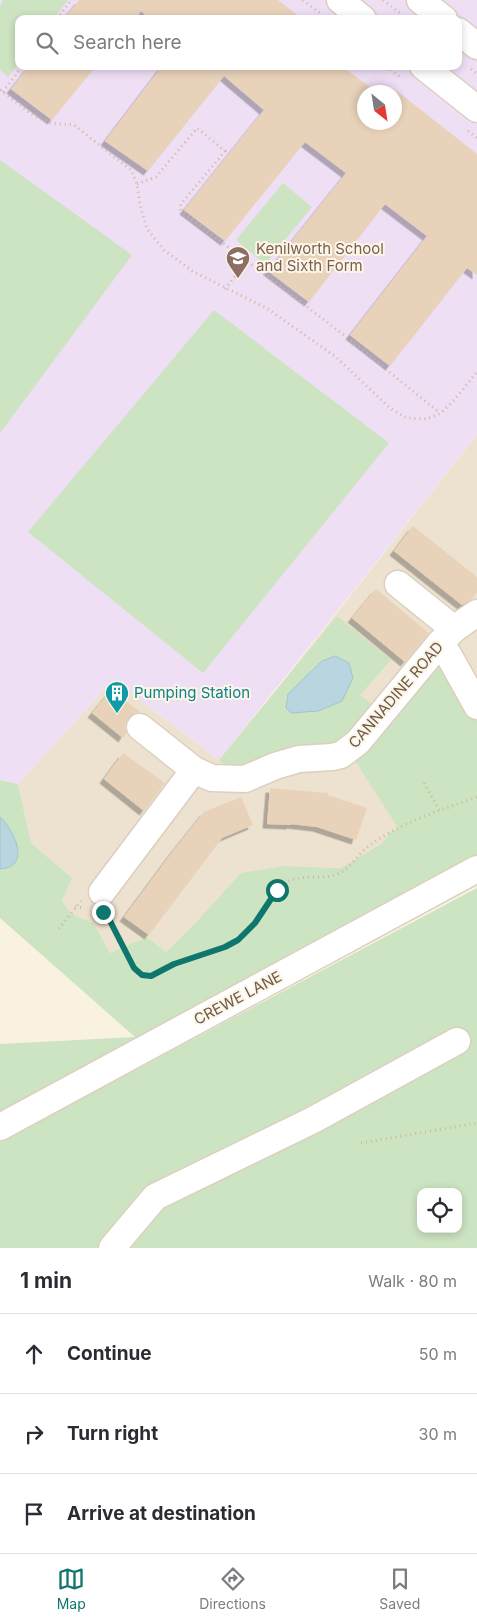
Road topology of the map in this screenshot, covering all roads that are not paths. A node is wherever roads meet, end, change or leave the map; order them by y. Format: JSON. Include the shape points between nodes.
{"nodes":[{"id":1,"x":340,"y":0,"type":"edge"},
{"id":2,"x":411,"y":7,"type":"edge"},
{"id":3,"x":358,"y":15,"type":"edge"},
{"id":4,"x":433,"y":15,"type":"edge"},
{"id":5,"x":462,"y":34,"type":"edge"},
{"id":6,"x":477,"y":46,"type":"edge"},
{"id":7,"x":428,"y":70,"type":"edge"},
{"id":8,"x":477,"y":109,"type":"edge"},
{"id":9,"x":398,"y":584,"type":"dead end"},
{"id":10,"x":477,"y":614,"type":"edge"},
{"id":11,"x":447,"y":636,"type":"junction"},
{"id":12,"x":477,"y":706,"type":"edge"},
{"id":13,"x":140,"y":727,"type":"dead end"},
{"id":14,"x":194,"y":770,"type":"junction"},
{"id":15,"x":477,"y":869,"type":"edge"},
{"id":16,"x":99,"y":904,"type":"road end"},
{"id":17,"x":457,"y":1040,"type":"dead end"},
{"id":18,"x":0,"y":1127,"type":"edge"},
{"id":19,"x":112,"y":1248,"type":"edge"}],
"edges":[{"from":1,"to":3,"type":"street"},
{"from":2,"to":4,"type":"street"},
{"from":5,"to":6,"type":"street"},
{"from":7,"to":8,"type":"street"},
{"from":9,"to":11,"type":"street"},
{"from":10,"to":11,"type":"street","name":"CANNADINE ROAD"},
{"from":11,"to":12,"type":"street","via":[[448,654]]},
{"from":11,"to":14,"type":"street","name":"CANNADINE ROAD","via":[[358,742],[341,755],[299,759],[245,778],[212,778]]},
{"from":13,"to":14,"type":"street","name":"CANNADINE ROAD"},
{"from":14,"to":16,"type":"street"},
{"from":15,"to":18,"type":"street","name":"CREWE LANE"},
{"from":17,"to":19,"type":"street","via":[[313,1120],[155,1197]]}]}
